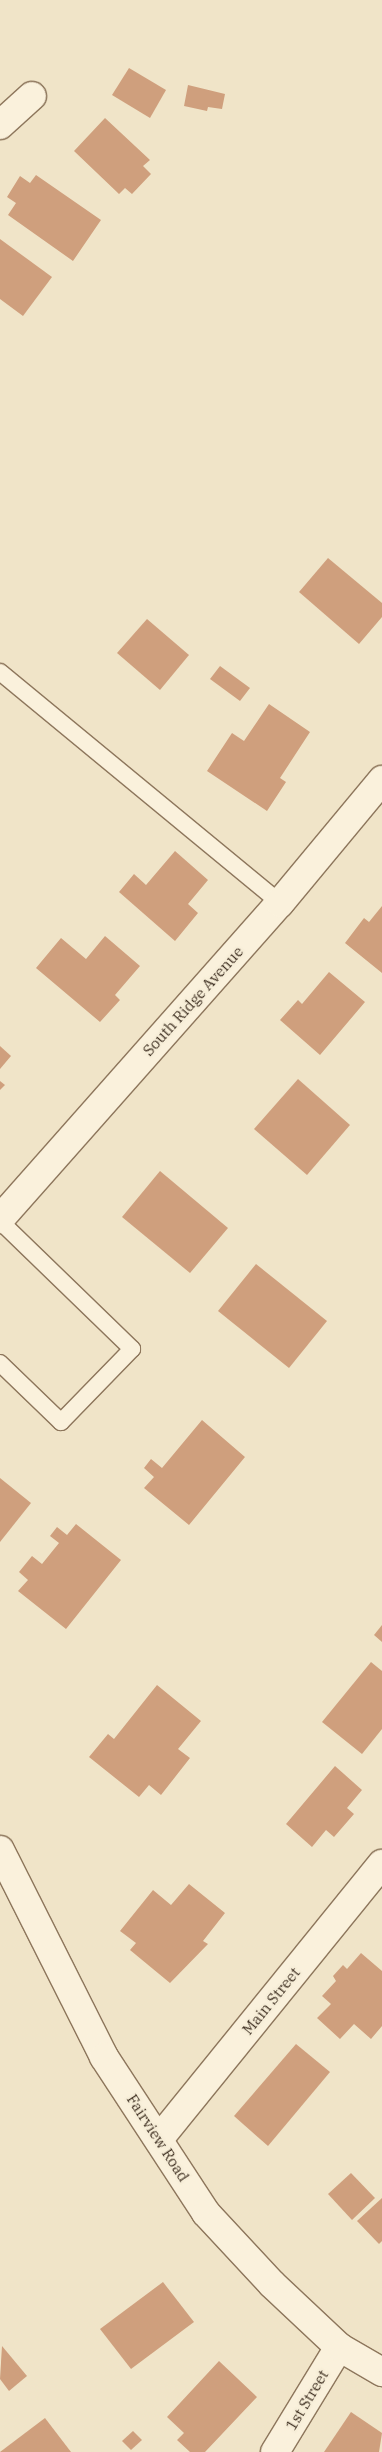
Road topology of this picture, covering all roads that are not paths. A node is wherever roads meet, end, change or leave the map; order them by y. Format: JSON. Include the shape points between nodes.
{"nodes":[{"id":1,"x":32,"y":96,"type":"dead end"},
{"id":2,"x":0,"y":125,"type":"edge"},
{"id":3,"x":0,"y":672,"type":"edge"},
{"id":4,"x":382,"y":780,"type":"edge"},
{"id":5,"x":280,"y":903,"type":"junction"},
{"id":6,"x":0,"y":1220,"type":"edge"},
{"id":7,"x":0,"y":1363,"type":"edge"},
{"id":8,"x":0,"y":1850,"type":"edge"},
{"id":9,"x":382,"y":1864,"type":"edge"},
{"id":10,"x":159,"y":2139,"type":"junction"},
{"id":11,"x":339,"y":2347,"type":"junction"},
{"id":12,"x":382,"y":2372,"type":"edge"},
{"id":13,"x":275,"y":2452,"type":"edge"}],
"edges":[{"from":1,"to":2,"type":"street"},
{"from":3,"to":5,"type":"lane"},
{"from":4,"to":5,"type":"street","name":"South Ridge Avenue"},
{"from":5,"to":6,"type":"street","name":"South Ridge Avenue"},
{"from":6,"to":7,"type":"lane","via":[[132,1348],[61,1422]]},
{"from":8,"to":10,"type":"street","name":"Fairview Road","via":[[104,2057]]},
{"from":9,"to":10,"type":"street","name":"Main Street"},
{"from":10,"to":11,"type":"street","name":"Fairview Road","via":[[206,2213],[272,2284]]},
{"from":11,"to":12,"type":"street","name":"Fairview Road"},
{"from":11,"to":13,"type":"street","name":"1st Street"}]}
